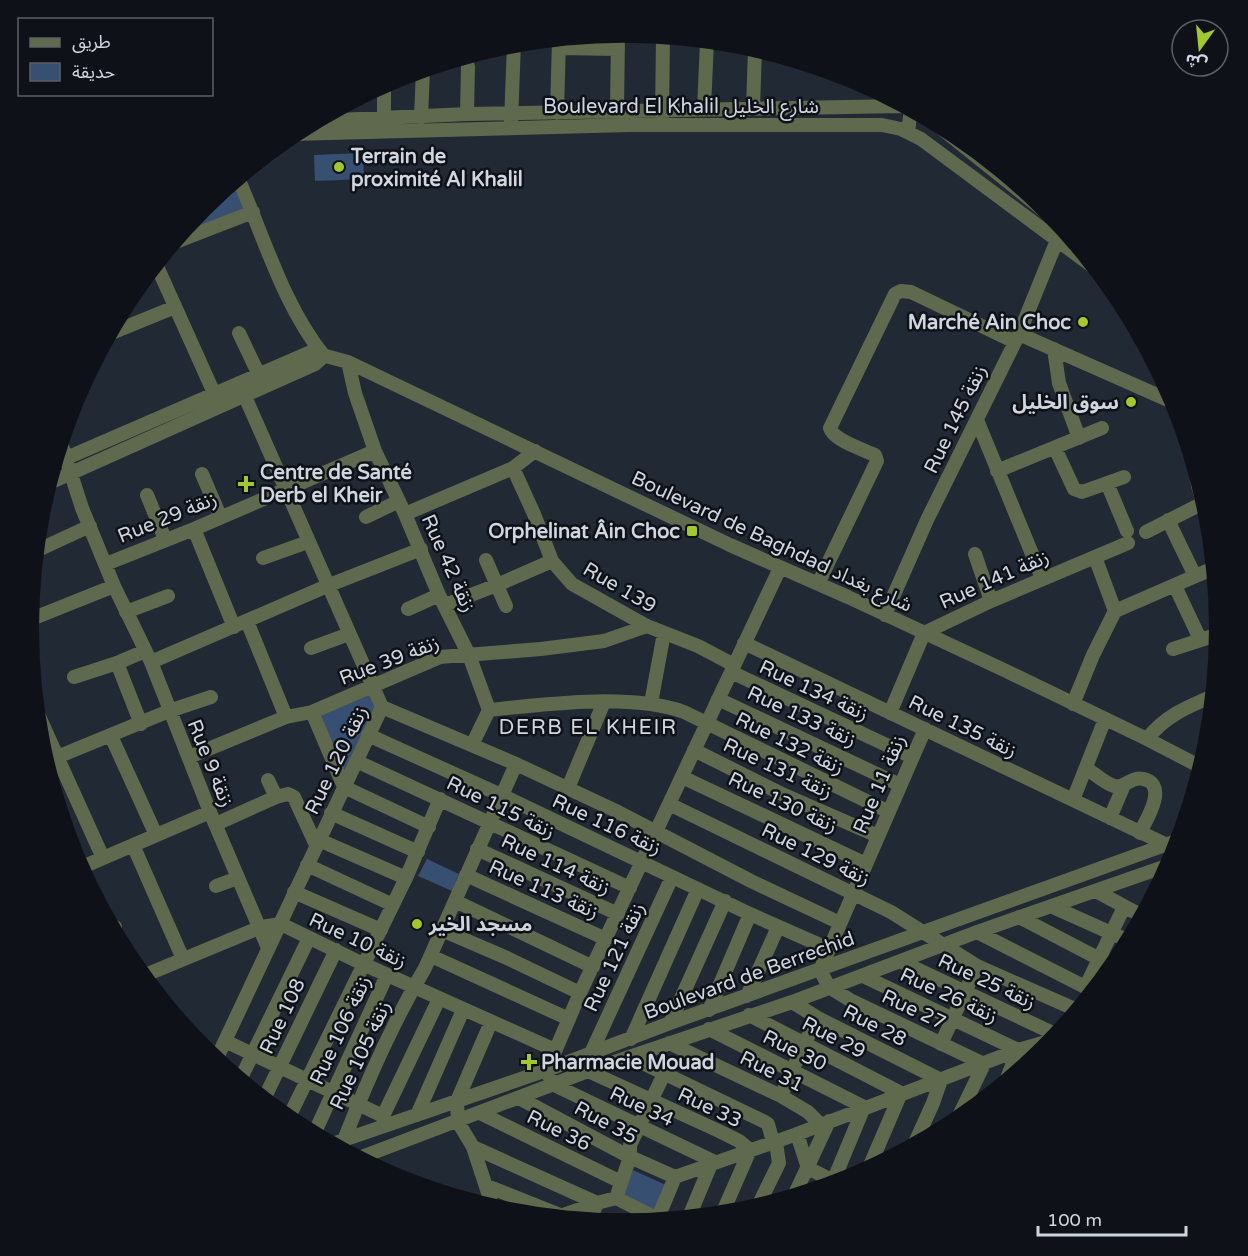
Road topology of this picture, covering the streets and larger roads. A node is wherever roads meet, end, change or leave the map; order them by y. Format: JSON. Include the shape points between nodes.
{"nodes":[{"id":1,"x":618,"y":43,"type":"edge"},
{"id":2,"x":663,"y":44,"type":"edge"},
{"id":3,"x":574,"y":45,"type":"edge"},
{"id":4,"x":559,"y":47,"type":"edge"},
{"id":5,"x":618,"y":49,"type":"junction"},
{"id":6,"x":707,"y":49,"type":"edge"},
{"id":7,"x":514,"y":53,"type":"edge"},
{"id":8,"x":755,"y":58,"type":"edge"},
{"id":9,"x":468,"y":66,"type":"dead end"},
{"id":10,"x":423,"y":79,"type":"edge"},
{"id":11,"x":384,"y":95,"type":"edge"},
{"id":12,"x":889,"y":106,"type":"edge"},
{"id":13,"x":753,"y":108,"type":"junction"},
{"id":14,"x":779,"y":108,"type":"junction"},
{"id":15,"x":704,"y":109,"type":"junction"},
{"id":16,"x":662,"y":110,"type":"junction"},
{"id":17,"x":617,"y":111,"type":"junction"},
{"id":18,"x":557,"y":113,"type":"junction"},
{"id":19,"x":467,"y":114,"type":"junction"},
{"id":20,"x":905,"y":115,"type":"edge"},
{"id":21,"x":341,"y":116,"type":"edge"},
{"id":22,"x":422,"y":117,"type":"junction"},
{"id":23,"x":384,"y":118,"type":"junction"},
{"id":24,"x":511,"y":121,"type":"junction"},
{"id":25,"x":662,"y":124,"type":"junction"},
{"id":26,"x":779,"y":125,"type":"junction"},
{"id":27,"x":923,"y":125,"type":"edge"},
{"id":28,"x":314,"y":133,"type":"edge"},
{"id":29,"x":908,"y":133,"type":"junction"},
{"id":30,"x":241,"y":185,"type":"edge"},
{"id":31,"x":253,"y":212,"type":"junction"},
{"id":32,"x":1051,"y":228,"type":"edge"},
{"id":33,"x":188,"y":237,"type":"edge"},
{"id":34,"x":1059,"y":237,"type":"edge"},
{"id":35,"x":160,"y":272,"type":"edge"},
{"id":36,"x":175,"y":307,"type":"junction"},
{"id":37,"x":121,"y":329,"type":"edge"},
{"id":38,"x":238,"y":333,"type":"dead end"},
{"id":39,"x":1017,"y":338,"type":"junction"},
{"id":40,"x":1054,"y":349,"type":"junction"},
{"id":41,"x":324,"y":356,"type":"junction"},
{"id":42,"x":348,"y":362,"type":"junction"},
{"id":43,"x":259,"y":375,"type":"junction"},
{"id":44,"x":242,"y":390,"type":"junction"},
{"id":45,"x":1161,"y":397,"type":"edge"},
{"id":46,"x":217,"y":400,"type":"junction"},
{"id":47,"x":977,"y":420,"type":"junction"},
{"id":48,"x":1102,"y":428,"type":"dead end"},
{"id":49,"x":1079,"y":438,"type":"junction"},
{"id":50,"x":1055,"y":448,"type":"junction"},
{"id":51,"x":375,"y":451,"type":"junction"},
{"id":52,"x":535,"y":451,"type":"junction"},
{"id":53,"x":64,"y":459,"type":"edge"},
{"id":54,"x":63,"y":464,"type":"edge"},
{"id":55,"x":513,"y":468,"type":"junction"},
{"id":56,"x":997,"y":471,"type":"junction"},
{"id":57,"x":71,"y":473,"type":"junction"},
{"id":58,"x":202,"y":474,"type":"dead end"},
{"id":59,"x":1124,"y":477,"type":"dead end"},
{"id":60,"x":59,"y":479,"type":"edge"},
{"id":61,"x":1107,"y":483,"type":"junction"},
{"id":62,"x":285,"y":490,"type":"junction"},
{"id":63,"x":147,"y":495,"type":"dead end"},
{"id":64,"x":399,"y":501,"type":"junction"},
{"id":65,"x":1196,"y":507,"type":"edge"},
{"id":66,"x":405,"y":514,"type":"junction"},
{"id":67,"x":220,"y":516,"type":"junction"},
{"id":68,"x":366,"y":517,"type":"dead end"},
{"id":69,"x":1168,"y":520,"type":"junction"},
{"id":70,"x":90,"y":526,"type":"junction"},
{"id":71,"x":194,"y":529,"type":"junction"},
{"id":72,"x":1146,"y":532,"type":"dead end"},
{"id":73,"x":165,"y":539,"type":"junction"},
{"id":74,"x":308,"y":542,"type":"junction"},
{"id":75,"x":45,"y":547,"type":"edge"},
{"id":76,"x":421,"y":549,"type":"junction"},
{"id":77,"x":975,"y":554,"type":"dead end"},
{"id":78,"x":1095,"y":557,"type":"junction"},
{"id":79,"x":263,"y":558,"type":"dead end"},
{"id":80,"x":486,"y":560,"type":"dead end"},
{"id":81,"x":552,"y":561,"type":"junction"},
{"id":82,"x":106,"y":564,"type":"junction"},
{"id":83,"x":780,"y":568,"type":"junction"},
{"id":84,"x":1206,"y":571,"type":"edge"},
{"id":85,"x":1195,"y":576,"type":"junction"},
{"id":86,"x":1042,"y":578,"type":"junction"},
{"id":87,"x":818,"y":584,"type":"junction"},
{"id":88,"x":497,"y":585,"type":"junction"},
{"id":89,"x":114,"y":586,"type":"junction"},
{"id":90,"x":327,"y":586,"type":"junction"},
{"id":91,"x":1175,"y":586,"type":"junction"},
{"id":92,"x":168,"y":596,"type":"dead end"},
{"id":93,"x":442,"y":600,"type":"junction"},
{"id":94,"x":991,"y":601,"type":"junction"},
{"id":95,"x":506,"y":606,"type":"dead end"},
{"id":96,"x":408,"y":609,"type":"dead end"},
{"id":97,"x":1115,"y":611,"type":"junction"},
{"id":98,"x":126,"y":612,"type":"junction"},
{"id":99,"x":885,"y":615,"type":"junction"},
{"id":100,"x":39,"y":616,"type":"edge"},
{"id":101,"x":240,"y":624,"type":"junction"},
{"id":102,"x":647,"y":626,"type":"junction"},
{"id":103,"x":664,"y":633,"type":"junction"},
{"id":104,"x":924,"y":633,"type":"junction"},
{"id":105,"x":349,"y":634,"type":"junction"},
{"id":106,"x":1209,"y":637,"type":"edge"},
{"id":107,"x":1200,"y":639,"type":"junction"},
{"id":108,"x":744,"y":643,"type":"junction"},
{"id":109,"x":311,"y":648,"type":"dead end"},
{"id":110,"x":1173,"y":649,"type":"dead end"},
{"id":111,"x":469,"y":655,"type":"junction"},
{"id":112,"x":148,"y":656,"type":"junction"},
{"id":113,"x":117,"y":663,"type":"junction"},
{"id":114,"x":733,"y":668,"type":"junction"},
{"id":115,"x":74,"y":677,"type":"dead end"},
{"id":116,"x":372,"y":686,"type":"junction"},
{"id":117,"x":211,"y":697,"type":"dead end"},
{"id":118,"x":718,"y":699,"type":"junction"},
{"id":119,"x":1204,"y":700,"type":"edge"},
{"id":120,"x":604,"y":702,"type":"junction"},
{"id":121,"x":651,"y":704,"type":"junction"},
{"id":122,"x":1073,"y":704,"type":"junction"},
{"id":123,"x":382,"y":707,"type":"junction"},
{"id":124,"x":489,"y":710,"type":"junction"},
{"id":125,"x":169,"y":711,"type":"junction"},
{"id":126,"x":312,"y":712,"type":"junction"},
{"id":127,"x":890,"y":713,"type":"junction"},
{"id":128,"x":286,"y":717,"type":"junction"},
{"id":129,"x":1105,"y":719,"type":"junction"},
{"id":130,"x":141,"y":724,"type":"junction"},
{"id":131,"x":706,"y":724,"type":"junction"},
{"id":132,"x":924,"y":729,"type":"junction"},
{"id":133,"x":368,"y":735,"type":"junction"},
{"id":134,"x":111,"y":736,"type":"junction"},
{"id":135,"x":1147,"y":739,"type":"junction"},
{"id":136,"x":472,"y":745,"type":"junction"},
{"id":137,"x":694,"y":750,"type":"junction"},
{"id":138,"x":189,"y":757,"type":"junction"},
{"id":139,"x":912,"y":757,"type":"junction"},
{"id":140,"x":54,"y":758,"type":"edge"},
{"id":141,"x":356,"y":761,"type":"junction"},
{"id":142,"x":1193,"y":763,"type":"edge"},
{"id":143,"x":516,"y":764,"type":"junction"},
{"id":144,"x":56,"y":767,"type":"edge"},
{"id":145,"x":1086,"y":768,"type":"junction"},
{"id":146,"x":682,"y":777,"type":"junction"},
{"id":147,"x":268,"y":780,"type":"dead end"},
{"id":148,"x":900,"y":785,"type":"junction"},
{"id":149,"x":1124,"y":785,"type":"junction"},
{"id":150,"x":344,"y":787,"type":"junction"},
{"id":151,"x":568,"y":788,"type":"junction"},
{"id":152,"x":501,"y":795,"type":"junction"},
{"id":153,"x":276,"y":797,"type":"junction"},
{"id":154,"x":440,"y":799,"type":"junction"},
{"id":155,"x":1073,"y":800,"type":"junction"},
{"id":156,"x":669,"y":804,"type":"junction"},
{"id":157,"x":889,"y":812,"type":"junction"},
{"id":158,"x":332,"y":813,"type":"junction"},
{"id":159,"x":213,"y":818,"type":"junction"},
{"id":160,"x":1110,"y":818,"type":"junction"},
{"id":161,"x":489,"y":823,"type":"junction"},
{"id":162,"x":429,"y":827,"type":"junction"},
{"id":163,"x":656,"y":832,"type":"junction"},
{"id":164,"x":1140,"y":832,"type":"junction"},
{"id":165,"x":156,"y":835,"type":"junction"},
{"id":166,"x":878,"y":836,"type":"junction"},
{"id":167,"x":317,"y":843,"type":"junction"},
{"id":168,"x":1165,"y":844,"type":"joint"},
{"id":169,"x":134,"y":845,"type":"junction"},
{"id":170,"x":477,"y":849,"type":"junction"},
{"id":171,"x":418,"y":852,"type":"junction"},
{"id":172,"x":103,"y":858,"type":"junction"},
{"id":173,"x":642,"y":861,"type":"junction"},
{"id":174,"x":89,"y":864,"type":"edge"},
{"id":175,"x":866,"y":864,"type":"junction"},
{"id":176,"x":307,"y":865,"type":"junction"},
{"id":177,"x":1157,"y":869,"type":"edge"},
{"id":178,"x":466,"y":875,"type":"junction"},
{"id":179,"x":672,"y":877,"type":"junction"},
{"id":180,"x":238,"y":878,"type":"junction"},
{"id":181,"x":406,"y":878,"type":"junction"},
{"id":182,"x":216,"y":886,"type":"dead end"},
{"id":183,"x":630,"y":888,"type":"junction"},
{"id":184,"x":698,"y":889,"type":"junction"},
{"id":185,"x":1096,"y":891,"type":"junction"},
{"id":186,"x":294,"y":892,"type":"junction"},
{"id":187,"x":854,"y":893,"type":"junction"},
{"id":188,"x":455,"y":901,"type":"junction"},
{"id":189,"x":725,"y":902,"type":"junction"},
{"id":190,"x":393,"y":905,"type":"junction"},
{"id":191,"x":1053,"y":907,"type":"junction"},
{"id":192,"x":1124,"y":907,"type":"junction"},
{"id":193,"x":1135,"y":913,"type":"edge"},
{"id":194,"x":618,"y":914,"type":"junction"},
{"id":195,"x":750,"y":914,"type":"junction"},
{"id":196,"x":1018,"y":917,"type":"junction"},
{"id":197,"x":840,"y":923,"type":"junction"},
{"id":198,"x":281,"y":924,"type":"junction"},
{"id":199,"x":261,"y":927,"type":"junction"},
{"id":200,"x":778,"y":927,"type":"junction"},
{"id":201,"x":381,"y":930,"type":"junction"},
{"id":202,"x":442,"y":930,"type":"junction"},
{"id":203,"x":922,"y":932,"type":"junction"},
{"id":204,"x":977,"y":932,"type":"junction"},
{"id":205,"x":1112,"y":933,"type":"junction"},
{"id":206,"x":1120,"y":937,"type":"edge"},
{"id":207,"x":309,"y":938,"type":"junction"},
{"id":208,"x":606,"y":939,"type":"junction"},
{"id":209,"x":942,"y":945,"type":"junction"},
{"id":210,"x":268,"y":948,"type":"junction"},
{"id":211,"x":829,"y":949,"type":"junction"},
{"id":212,"x":336,"y":950,"type":"junction"},
{"id":213,"x":431,"y":956,"type":"junction"},
{"id":214,"x":183,"y":959,"type":"junction"},
{"id":215,"x":1100,"y":960,"type":"junction"},
{"id":216,"x":902,"y":962,"type":"junction"},
{"id":217,"x":1104,"y":962,"type":"edge"},
{"id":218,"x":363,"y":964,"type":"junction"},
{"id":219,"x":977,"y":966,"type":"junction"},
{"id":220,"x":593,"y":967,"type":"junction"},
{"id":221,"x":820,"y":970,"type":"junction"},
{"id":222,"x":152,"y":972,"type":"edge"},
{"id":223,"x":1095,"y":974,"type":"edge"},
{"id":224,"x":387,"y":975,"type":"junction"},
{"id":225,"x":863,"y":976,"type":"junction"},
{"id":226,"x":1086,"y":986,"type":"edge"},
{"id":227,"x":413,"y":987,"type":"junction"},
{"id":228,"x":829,"y":987,"type":"junction"},
{"id":229,"x":965,"y":992,"type":"junction"},
{"id":230,"x":580,"y":993,"type":"junction"},
{"id":231,"x":747,"y":996,"type":"junction"},
{"id":232,"x":439,"y":999,"type":"junction"},
{"id":233,"x":792,"y":1002,"type":"junction"},
{"id":234,"x":1070,"y":1007,"type":"edge"},
{"id":235,"x":463,"y":1010,"type":"junction"},
{"id":236,"x":709,"y":1010,"type":"junction"},
{"id":237,"x":749,"y":1015,"type":"junction"},
{"id":238,"x":818,"y":1018,"type":"junction"},
{"id":239,"x":952,"y":1018,"type":"junction"},
{"id":240,"x":569,"y":1019,"type":"junction"},
{"id":241,"x":491,"y":1022,"type":"junction"},
{"id":242,"x":670,"y":1023,"type":"junction"},
{"id":243,"x":709,"y":1029,"type":"junction"},
{"id":244,"x":1048,"y":1031,"type":"edge"},
{"id":245,"x":631,"y":1039,"type":"junction"},
{"id":246,"x":225,"y":1041,"type":"junction"},
{"id":247,"x":669,"y":1043,"type":"junction"},
{"id":248,"x":804,"y":1044,"type":"junction"},
{"id":249,"x":941,"y":1044,"type":"junction"},
{"id":250,"x":1034,"y":1045,"type":"edge"},
{"id":251,"x":555,"y":1050,"type":"junction"},
{"id":252,"x":1018,"y":1050,"type":"junction"},
{"id":253,"x":220,"y":1051,"type":"edge"},
{"id":254,"x":591,"y":1053,"type":"junction"},
{"id":255,"x":253,"y":1054,"type":"junction"},
{"id":256,"x":630,"y":1057,"type":"junction"},
{"id":257,"x":984,"y":1064,"type":"junction"},
{"id":258,"x":280,"y":1067,"type":"junction"},
{"id":259,"x":1012,"y":1067,"type":"edge"},
{"id":260,"x":548,"y":1070,"type":"junction"},
{"id":261,"x":588,"y":1071,"type":"junction"},
{"id":262,"x":792,"y":1071,"type":"junction"},
{"id":263,"x":244,"y":1073,"type":"edge"},
{"id":264,"x":664,"y":1074,"type":"junction"},
{"id":265,"x":307,"y":1079,"type":"junction"},
{"id":266,"x":941,"y":1080,"type":"junction"},
{"id":267,"x":552,"y":1084,"type":"junction"},
{"id":268,"x":268,"y":1092,"type":"edge"},
{"id":269,"x":333,"y":1092,"type":"junction"},
{"id":270,"x":901,"y":1093,"type":"junction"},
{"id":271,"x":781,"y":1096,"type":"junction"},
{"id":272,"x":519,"y":1098,"type":"junction"},
{"id":273,"x":457,"y":1101,"type":"junction"},
{"id":274,"x":651,"y":1101,"type":"junction"},
{"id":275,"x":967,"y":1101,"type":"edge"},
{"id":276,"x":358,"y":1103,"type":"junction"},
{"id":277,"x":864,"y":1107,"type":"junction"},
{"id":278,"x":293,"y":1109,"type":"edge"},
{"id":279,"x":480,"y":1113,"type":"junction"},
{"id":280,"x":417,"y":1115,"type":"junction"},
{"id":281,"x":384,"y":1121,"type":"junction"},
{"id":282,"x":458,"y":1122,"type":"junction"},
{"id":283,"x":824,"y":1122,"type":"junction"},
{"id":284,"x":318,"y":1126,"type":"edge"},
{"id":285,"x":640,"y":1126,"type":"junction"},
{"id":286,"x":920,"y":1133,"type":"edge"},
{"id":287,"x":798,"y":1134,"type":"junction"},
{"id":288,"x":339,"y":1139,"type":"edge"},
{"id":289,"x":341,"y":1140,"type":"edge"},
{"id":290,"x":774,"y":1142,"type":"junction"},
{"id":291,"x":473,"y":1147,"type":"junction"},
{"id":292,"x":750,"y":1150,"type":"junction"},
{"id":293,"x":369,"y":1155,"type":"edge"},
{"id":294,"x":630,"y":1157,"type":"junction"},
{"id":295,"x":874,"y":1157,"type":"edge"},
{"id":296,"x":713,"y":1163,"type":"junction"},
{"id":297,"x":808,"y":1168,"type":"junction"},
{"id":298,"x":838,"y":1172,"type":"edge"},
{"id":299,"x":675,"y":1177,"type":"junction"},
{"id":300,"x":824,"y":1177,"type":"edge"},
{"id":301,"x":621,"y":1182,"type":"junction"},
{"id":302,"x":487,"y":1186,"type":"junction"},
{"id":303,"x":799,"y":1186,"type":"edge"},
{"id":304,"x":763,"y":1196,"type":"edge"},
{"id":305,"x":490,"y":1197,"type":"edge"},
{"id":306,"x":616,"y":1198,"type":"junction"},
{"id":307,"x":597,"y":1203,"type":"junction"},
{"id":308,"x":726,"y":1204,"type":"edge"},
{"id":309,"x":535,"y":1206,"type":"edge"},
{"id":310,"x":693,"y":1209,"type":"edge"},
{"id":311,"x":574,"y":1211,"type":"edge"},
{"id":312,"x":593,"y":1212,"type":"edge"},
{"id":313,"x":644,"y":1212,"type":"edge"},
{"id":314,"x":661,"y":1212,"type":"edge"}],
"edges":[{"from":1,"to":5,"type":"street"},
{"from":2,"to":16,"type":"street"},
{"from":3,"to":5,"type":"street"},
{"from":4,"to":18,"type":"street"},
{"from":5,"to":17,"type":"street"},
{"from":6,"to":15,"type":"street"},
{"from":7,"to":24,"type":"street"},
{"from":8,"to":13,"type":"street"},
{"from":9,"to":19,"type":"street"},
{"from":10,"to":22,"type":"street"},
{"from":11,"to":23,"type":"street"},
{"from":12,"to":14,"type":"street","name":"Boulevard El Khalil شارع الخليل"},
{"from":13,"to":14,"type":"street","name":"Boulevard El Khalil شارع الخليل"},
{"from":13,"to":15,"type":"street","name":"Boulevard El Khalil شارع الخليل"},
{"from":14,"to":26,"type":"street"},
{"from":15,"to":16,"type":"street","name":"Boulevard El Khalil شارع الخليل"},
{"from":16,"to":17,"type":"street","name":"Boulevard El Khalil شارع الخليل"},
{"from":16,"to":25,"type":"street"},
{"from":17,"to":18,"type":"street","name":"Boulevard El Khalil شارع الخليل"},
{"from":18,"to":24,"type":"street","name":"Boulevard El Khalil شارع الخليل"},
{"from":19,"to":22,"type":"street","name":"Boulevard El Khalil شارع الخليل"},
{"from":19,"to":24,"type":"street","name":"Boulevard El Khalil شارع الخليل"},
{"from":20,"to":29,"type":"street"},
{"from":21,"to":23,"type":"street","name":"Boulevard El Khalil شارع الخليل"},
{"from":22,"to":23,"type":"street","name":"Boulevard El Khalil شارع الخليل"},
{"from":24,"to":25,"type":"street","name":"Boulevard El Khalil شارع الخليل"},
{"from":24,"to":28,"type":"street","name":"Boulevard El Khalil شارع الخليل"},
{"from":25,"to":26,"type":"street","name":"Boulevard El Khalil شارع الخليل"},
{"from":26,"to":29,"type":"street","name":"Boulevard El Khalil شارع الخليل","via":[[865,123]]},
{"from":27,"to":29,"type":"street"},
{"from":29,"to":32,"type":"street","name":"Boulevard El Khalil شارع الخليل"},
{"from":30,"to":31,"type":"street"},
{"from":31,"to":33,"type":"street"},
{"from":31,"to":41,"type":"street","via":[[291,302]]},
{"from":34,"to":39,"type":"street","name":"Rue 145 زنقة"},
{"from":35,"to":36,"type":"street"},
{"from":36,"to":37,"type":"street"},
{"from":36,"to":46,"type":"street"},
{"from":38,"to":43,"type":"street"},
{"from":39,"to":40,"type":"street"},
{"from":39,"to":47,"type":"street","name":"Rue 145 زنقة"},
{"from":39,"to":87,"type":"street","via":[[911,292],[895,294],[830,428],[838,438],[875,455],[877,461]]},
{"from":40,"to":45,"type":"street"},
{"from":40,"to":49,"type":"street","via":[[1059,382]]},
{"from":41,"to":42,"type":"street","name":"Boulevard de Baghdad شارع بغداد"},
{"from":41,"to":43,"type":"street","name":"Boulevard de Baghdad شارع بغداد","via":[[311,352]]},
{"from":41,"to":44,"type":"street","name":"Boulevard de Baghdad شارع بغداد","via":[[315,364]]},
{"from":42,"to":51,"type":"street","name":"Rue 42 زنقة"},
{"from":42,"to":52,"type":"street","name":"Boulevard de Baghdad شارع بغداد"},
{"from":43,"to":44,"type":"street","name":"Boulevard de Baghdad شارع بغداد"},
{"from":44,"to":46,"type":"street","name":"Boulevard de Baghdad شارع بغداد"},
{"from":44,"to":62,"type":"street"},
{"from":46,"to":53,"type":"street","name":"Boulevard de Baghdad شارع بغداد"},
{"from":46,"to":57,"type":"street","name":"Boulevard de Baghdad شارع بغداد"},
{"from":47,"to":56,"type":"street"},
{"from":47,"to":99,"type":"street","name":"Rue 145 زنقة"},
{"from":48,"to":49,"type":"street"},
{"from":49,"to":50,"type":"street"},
{"from":50,"to":56,"type":"street"},
{"from":50,"to":61,"type":"street","via":[[1076,490],[1082,492]]},
{"from":51,"to":62,"type":"street","name":"Rue 29 زنقة"},
{"from":51,"to":64,"type":"street","name":"Rue 42 زنقة"},
{"from":52,"to":55,"type":"street"},
{"from":52,"to":83,"type":"street","name":"Boulevard de Baghdad شارع بغداد"},
{"from":54,"to":57,"type":"street","name":"Rue 9 زنقة"},
{"from":55,"to":66,"type":"street"},
{"from":55,"to":81,"type":"street","name":"Rue 139"},
{"from":56,"to":86,"type":"street"},
{"from":57,"to":60,"type":"street","name":"Boulevard de Baghdad شارع بغداد"},
{"from":57,"to":70,"type":"street","name":"Rue 9 زنقة"},
{"from":58,"to":67,"type":"street"},
{"from":59,"to":61,"type":"street"},
{"from":61,"to":78,"type":"street","name":"Rue 141 زنقة","via":[[1127,537]]},
{"from":62,"to":67,"type":"street","name":"Rue 29 زنقة"},
{"from":62,"to":74,"type":"street"},
{"from":63,"to":73,"type":"street"},
{"from":64,"to":66,"type":"street","name":"Rue 42 زنقة"},
{"from":64,"to":68,"type":"street"},
{"from":65,"to":69,"type":"street"},
{"from":66,"to":76,"type":"street","name":"Rue 42 زنقة"},
{"from":67,"to":71,"type":"street","name":"Rue 29 زنقة"},
{"from":69,"to":72,"type":"street"},
{"from":69,"to":85,"type":"street"},
{"from":70,"to":75,"type":"street"},
{"from":70,"to":82,"type":"street","name":"Rue 9 زنقة"},
{"from":71,"to":73,"type":"street","name":"Rue 29 زنقة"},
{"from":71,"to":101,"type":"street"},
{"from":73,"to":82,"type":"street","name":"Rue 29 زنقة"},
{"from":74,"to":79,"type":"street"},
{"from":74,"to":90,"type":"street"},
{"from":76,"to":90,"type":"street"},
{"from":76,"to":93,"type":"street","name":"Rue 42 زنقة"},
{"from":77,"to":94,"type":"street"},
{"from":78,"to":86,"type":"street","name":"Rue 141 زنقة"},
{"from":78,"to":97,"type":"street"},
{"from":80,"to":88,"type":"street"},
{"from":81,"to":88,"type":"street"},
{"from":81,"to":102,"type":"street","name":"Rue 139","via":[[578,589]]},
{"from":82,"to":89,"type":"street","name":"Rue 9 زنقة"},
{"from":83,"to":87,"type":"street","name":"Boulevard de Baghdad شارع بغداد"},
{"from":83,"to":108,"type":"street"},
{"from":84,"to":85,"type":"street"},
{"from":85,"to":91,"type":"street"},
{"from":86,"to":94,"type":"street","name":"Rue 141 زنقة"},
{"from":87,"to":99,"type":"street","name":"Boulevard de Baghdad شارع بغداد"},
{"from":88,"to":93,"type":"street"},
{"from":88,"to":95,"type":"street"},
{"from":89,"to":98,"type":"street","name":"Rue 9 زنقة"},
{"from":89,"to":100,"type":"street"},
{"from":90,"to":101,"type":"street"},
{"from":90,"to":105,"type":"street"},
{"from":91,"to":97,"type":"street"},
{"from":91,"to":107,"type":"street"},
{"from":92,"to":98,"type":"street"},
{"from":93,"to":96,"type":"street"},
{"from":93,"to":111,"type":"street","name":"Rue 42 زنقة"},
{"from":94,"to":104,"type":"street","name":"Rue 141 زنقة"},
{"from":97,"to":122,"type":"street"},
{"from":98,"to":112,"type":"street","name":"Rue 9 زنقة"},
{"from":99,"to":104,"type":"street","name":"Boulevard de Baghdad شارع بغداد"},
{"from":101,"to":112,"type":"street"},
{"from":101,"to":128,"type":"street"},
{"from":102,"to":103,"type":"street","name":"Rue 139"},
{"from":102,"to":111,"type":"street","name":"Rue 39 زنقة","via":[[604,641]]},
{"from":103,"to":114,"type":"street","name":"Rue 139","via":[[698,646]]},
{"from":103,"to":121,"type":"street"},
{"from":104,"to":122,"type":"street","name":"Boulevard de Baghdad شارع بغداد"},
{"from":104,"to":127,"type":"street","name":"Rue 141 زنقة"},
{"from":105,"to":109,"type":"street"},
{"from":105,"to":116,"type":"street"},
{"from":106,"to":107,"type":"street"},
{"from":107,"to":110,"type":"street"},
{"from":108,"to":114,"type":"street"},
{"from":108,"to":127,"type":"street","name":"Rue 135 زنقة"},
{"from":111,"to":116,"type":"street","name":"Rue 39 زنقة","via":[[440,657]]},
{"from":111,"to":124,"type":"street","name":"Rue 42 زنقة"},
{"from":112,"to":113,"type":"street"},
{"from":112,"to":125,"type":"street","name":"Rue 9 زنقة"},
{"from":113,"to":115,"type":"street"},
{"from":113,"to":130,"type":"street"},
{"from":114,"to":118,"type":"street"},
{"from":114,"to":139,"type":"street","name":"Rue 134 زنقة"},
{"from":116,"to":123,"type":"street"},
{"from":116,"to":126,"type":"street","name":"Rue 39 زنقة"},
{"from":117,"to":125,"type":"street"},
{"from":118,"to":131,"type":"street"},
{"from":118,"to":148,"type":"street","name":"Rue 133 زنقة"},
{"from":119,"to":135,"type":"street","via":[[1170,715]]},
{"from":120,"to":121,"type":"street","name":"Rue 132 زنقة"},
{"from":120,"to":124,"type":"street","name":"Rue 132 زنقة"},
{"from":120,"to":151,"type":"street"},
{"from":121,"to":131,"type":"street","name":"Rue 132 زنقة","via":[[678,710]]},
{"from":122,"to":129,"type":"street","name":"Boulevard de Baghdad شارع بغداد"},
{"from":123,"to":133,"type":"street","name":"Rue 120 زنقة"},
{"from":123,"to":136,"type":"street","name":"Rue 120 زنقة"},
{"from":124,"to":136,"type":"street"},
{"from":125,"to":130,"type":"street"},
{"from":125,"to":138,"type":"street","name":"Rue 9 زنقة"},
{"from":126,"to":128,"type":"street","name":"Rue 39 زنقة"},
{"from":126,"to":150,"type":"street"},
{"from":127,"to":132,"type":"street","name":"Rue 135 زنقة"},
{"from":128,"to":138,"type":"street","name":"Rue 39 زنقة"},
{"from":129,"to":135,"type":"street","name":"Boulevard de Baghdad شارع بغداد"},
{"from":129,"to":145,"type":"street"},
{"from":130,"to":134,"type":"street"},
{"from":131,"to":137,"type":"street"},
{"from":131,"to":157,"type":"street","name":"Rue 132 زنقة"},
{"from":132,"to":139,"type":"street","name":"Rue 11 زنقة"},
{"from":132,"to":155,"type":"street","name":"Rue 135 زنقة"},
{"from":133,"to":141,"type":"street","name":"Rue 120 زنقة"},
{"from":133,"to":152,"type":"street","name":"Rue 116 زنقة"},
{"from":134,"to":140,"type":"street"},
{"from":134,"to":165,"type":"street"},
{"from":135,"to":142,"type":"street","name":"Boulevard de Baghdad شارع بغداد"},
{"from":136,"to":143,"type":"street","name":"Rue 120 زنقة"},
{"from":137,"to":146,"type":"street"},
{"from":137,"to":166,"type":"street","name":"Rue 131 زنقة"},
{"from":138,"to":159,"type":"street","name":"Rue 9 زنقة"},
{"from":139,"to":148,"type":"street","name":"Rue 11 زنقة"},
{"from":141,"to":150,"type":"street","name":"Rue 120 زنقة"},
{"from":141,"to":154,"type":"street","name":"Rue 115 زنقة"},
{"from":143,"to":151,"type":"street","name":"Rue 120 زنقة"},
{"from":143,"to":152,"type":"street","name":"Rue 105 زنقة"},
{"from":144,"to":172,"type":"street"},
{"from":145,"to":149,"type":"street","via":[[1113,786]]},
{"from":145,"to":155,"type":"street"},
{"from":146,"to":156,"type":"street"},
{"from":146,"to":175,"type":"street","name":"Rue 130 زنقة"},
{"from":147,"to":153,"type":"street"},
{"from":148,"to":157,"type":"street","name":"Rue 11 زنقة"},
{"from":149,"to":160,"type":"street"},
{"from":149,"to":164,"type":"street","via":[[1138,778],[1156,788]]},
{"from":150,"to":158,"type":"street","name":"Rue 120 زنقة"},
{"from":150,"to":162,"type":"street"},
{"from":151,"to":163,"type":"street","name":"Rue 120 زنقة"},
{"from":152,"to":161,"type":"street","name":"Rue 105 زنقة"},
{"from":152,"to":173,"type":"street","name":"Rue 116 زنقة"},
{"from":153,"to":159,"type":"street"},
{"from":153,"to":167,"type":"street","via":[[294,797]]},
{"from":154,"to":161,"type":"street","name":"Rue 115 زنقة"},
{"from":154,"to":162,"type":"street"},
{"from":155,"to":160,"type":"street","name":"Rue 135 زنقة"},
{"from":156,"to":163,"type":"street"},
{"from":156,"to":187,"type":"street","name":"Rue 129 زنقة"},
{"from":157,"to":166,"type":"street","name":"Rue 11 زنقة"},
{"from":158,"to":167,"type":"street","name":"Rue 120 زنقة"},
{"from":158,"to":171,"type":"street"},
{"from":159,"to":165,"type":"street"},
{"from":159,"to":180,"type":"street","name":"Rue 9 زنقة"},
{"from":160,"to":164,"type":"street","name":"Rue 135 زنقة"},
{"from":161,"to":170,"type":"street","name":"Rue 105 زنقة"},
{"from":161,"to":183,"type":"street","name":"Rue 115 زنقة"},
{"from":162,"to":171,"type":"street"},
{"from":163,"to":173,"type":"street"},
{"from":163,"to":197,"type":"street","name":"Rue 120 زنقة"},
{"from":164,"to":168,"type":"street","name":"Rue 135 زنقة"},
{"from":165,"to":169,"type":"street"},
{"from":166,"to":175,"type":"street","name":"Rue 11 زنقة"},
{"from":167,"to":176,"type":"street","name":"Rue 120 زنقة"},
{"from":167,"to":181,"type":"street"},
{"from":168,"to":203,"type":"street","name":"Boulevard de Berrechid"},
{"from":169,"to":172,"type":"street"},
{"from":169,"to":214,"type":"street"},
{"from":170,"to":178,"type":"street","name":"Rue 105 زنقة"},
{"from":170,"to":194,"type":"street","name":"Rue 114 زنقة"},
{"from":171,"to":181,"type":"street"},
{"from":172,"to":174,"type":"street"},
{"from":173,"to":179,"type":"street","name":"Rue 116 زنقة"},
{"from":173,"to":183,"type":"street"},
{"from":175,"to":187,"type":"street","name":"Rue 11 زنقة"},
{"from":176,"to":186,"type":"street","name":"Rue 120 زنقة"},
{"from":176,"to":190,"type":"street"},
{"from":177,"to":185,"type":"street","name":"Boulevard de Berrechid"},
{"from":178,"to":188,"type":"street","name":"Rue 105 زنقة"},
{"from":178,"to":208,"type":"street","name":"Rue 113 زنقة"},
{"from":179,"to":184,"type":"street","name":"Rue 116 زنقة"},
{"from":179,"to":254,"type":"street","name":"Rue 121 زنقة"},
{"from":180,"to":182,"type":"street"},
{"from":180,"to":199,"type":"street","name":"Rue 9 زنقة"},
{"from":181,"to":190,"type":"street"},
{"from":183,"to":194,"type":"street"},
{"from":184,"to":189,"type":"street","name":"Rue 116 زنقة"},
{"from":184,"to":245,"type":"street"},
{"from":185,"to":191,"type":"street","name":"Boulevard de Berrechid"},
{"from":185,"to":192,"type":"street"},
{"from":186,"to":198,"type":"street","name":"Rue 120 زنقة"},
{"from":186,"to":201,"type":"street"},
{"from":187,"to":197,"type":"street","name":"Rue 11 زنقة"},
{"from":187,"to":203,"type":"street","name":"Rue 129 زنقة"},
{"from":188,"to":202,"type":"street","name":"Rue 105 زنقة"},
{"from":188,"to":220,"type":"street"},
{"from":189,"to":195,"type":"street","name":"Rue 116 زنقة"},
{"from":189,"to":242,"type":"street"},
{"from":190,"to":201,"type":"street"},
{"from":191,"to":196,"type":"street","name":"Boulevard de Berrechid"},
{"from":191,"to":205,"type":"street"},
{"from":192,"to":193,"type":"street"},
{"from":192,"to":205,"type":"street"},
{"from":194,"to":208,"type":"street"},
{"from":195,"to":200,"type":"street","name":"Rue 116 زنقة"},
{"from":195,"to":236,"type":"street"},
{"from":196,"to":204,"type":"street","name":"Boulevard de Berrechid"},
{"from":196,"to":215,"type":"street"},
{"from":197,"to":211,"type":"street","name":"Rue 11 زنقة"},
{"from":198,"to":199,"type":"street","name":"Rue 10 زنقة"},
{"from":198,"to":207,"type":"street","name":"Rue 10 زنقة"},
{"from":198,"to":210,"type":"street","name":"Rue 120 زنقة"},
{"from":199,"to":210,"type":"street","name":"Rue 9 زنقة"},
{"from":199,"to":214,"type":"street","name":"Rue 10 زنقة"},
{"from":200,"to":211,"type":"street","name":"Rue 116 زنقة"},
{"from":200,"to":231,"type":"street"},
{"from":201,"to":218,"type":"street"},
{"from":202,"to":213,"type":"street","name":"Rue 105 زنقة"},
{"from":202,"to":230,"type":"street"},
{"from":203,"to":209,"type":"street","name":"Rue 129 زنقة"},
{"from":203,"to":221,"type":"street","name":"Boulevard de Berrechid"},
{"from":204,"to":209,"type":"street","name":"Boulevard de Berrechid"},
{"from":204,"to":226,"type":"street"},
{"from":205,"to":206,"type":"street"},
{"from":205,"to":215,"type":"street"},
{"from":207,"to":212,"type":"street","name":"Rue 10 زنقة"},
{"from":207,"to":255,"type":"street"},
{"from":208,"to":220,"type":"street"},
{"from":209,"to":216,"type":"street","name":"Boulevard de Berrechid"},
{"from":209,"to":219,"type":"street","name":"Rue 129 زنقة"},
{"from":210,"to":246,"type":"street","name":"Rue 120 زنقة"},
{"from":211,"to":221,"type":"street","name":"Rue 11 زنقة"},
{"from":212,"to":218,"type":"street","name":"Rue 10 زنقة"},
{"from":212,"to":258,"type":"street","name":"Rue 108"},
{"from":213,"to":227,"type":"street","name":"Rue 105 زنقة"},
{"from":213,"to":240,"type":"street"},
{"from":214,"to":222,"type":"street","name":"Rue 10 زنقة"},
{"from":215,"to":217,"type":"street"},
{"from":215,"to":223,"type":"street"},
{"from":216,"to":225,"type":"street","name":"Boulevard de Berrechid"},
{"from":216,"to":229,"type":"street","name":"Rue 25 زنقة"},
{"from":218,"to":224,"type":"street","name":"Rue 10 زنقة"},
{"from":218,"to":265,"type":"street"},
{"from":219,"to":229,"type":"street"},
{"from":219,"to":234,"type":"street","name":"Rue 129 زنقة"},
{"from":220,"to":230,"type":"street"},
{"from":221,"to":228,"type":"street"},
{"from":221,"to":231,"type":"street","name":"Boulevard de Berrechid"},
{"from":224,"to":227,"type":"street","name":"Rue 10 زنقة"},
{"from":224,"to":269,"type":"street","name":"Rue 106 زنقة"},
{"from":225,"to":228,"type":"street","name":"Boulevard de Berrechid"},
{"from":225,"to":239,"type":"street","name":"Rue 26 زنقة"},
{"from":227,"to":232,"type":"street","name":"Rue 10 زنقة"},
{"from":227,"to":276,"type":"street","name":"Rue 105 زنقة"},
{"from":228,"to":233,"type":"street","name":"Boulevard de Berrechid"},
{"from":228,"to":249,"type":"street","name":"Rue 27"},
{"from":229,"to":239,"type":"street"},
{"from":229,"to":244,"type":"street","name":"Rue 25 زنقة"},
{"from":230,"to":240,"type":"street"},
{"from":231,"to":236,"type":"street","name":"Boulevard de Berrechid"},
{"from":232,"to":235,"type":"street","name":"Rue 10 زنقة"},
{"from":232,"to":281,"type":"street"},
{"from":233,"to":237,"type":"street","name":"Boulevard de Berrechid"},
{"from":233,"to":238,"type":"street","name":"Rue 28"},
{"from":235,"to":241,"type":"street","name":"Rue 10 زنقة"},
{"from":235,"to":280,"type":"street"},
{"from":236,"to":242,"type":"street","name":"Boulevard de Berrechid"},
{"from":237,"to":243,"type":"street","name":"Boulevard de Berrechid"},
{"from":237,"to":248,"type":"street","name":"Rue 29"},
{"from":238,"to":248,"type":"street"},
{"from":238,"to":266,"type":"street","name":"Rue 28"},
{"from":239,"to":249,"type":"street"},
{"from":239,"to":252,"type":"street","name":"Rue 26 زنقة"},
{"from":240,"to":251,"type":"street"},
{"from":241,"to":251,"type":"street","name":"Rue 10 زنقة"},
{"from":241,"to":273,"type":"street"},
{"from":242,"to":245,"type":"street","name":"Boulevard de Berrechid"},
{"from":243,"to":247,"type":"street","name":"Boulevard de Berrechid"},
{"from":243,"to":262,"type":"street","name":"Rue 30"},
{"from":245,"to":254,"type":"street","name":"Boulevard de Berrechid"},
{"from":246,"to":253,"type":"street","name":"Rue 120 زنقة"},
{"from":246,"to":255,"type":"street"},
{"from":247,"to":256,"type":"street","name":"Boulevard de Berrechid"},
{"from":247,"to":271,"type":"street","name":"Rue 31"},
{"from":248,"to":262,"type":"street"},
{"from":248,"to":270,"type":"street","name":"Rue 29"},
{"from":249,"to":257,"type":"street","name":"Rue 27"},
{"from":250,"to":252,"type":"street"},
{"from":251,"to":260,"type":"street"},
{"from":252,"to":257,"type":"street"},
{"from":252,"to":259,"type":"street"},
{"from":254,"to":260,"type":"street","name":"Boulevard de Berrechid"},
{"from":255,"to":258,"type":"street"},
{"from":255,"to":263,"type":"street"},
{"from":256,"to":261,"type":"street","name":"Boulevard de Berrechid"},
{"from":256,"to":264,"type":"street"},
{"from":257,"to":266,"type":"street"},
{"from":257,"to":275,"type":"street"},
{"from":258,"to":265,"type":"street"},
{"from":258,"to":268,"type":"street","name":"Rue 108"},
{"from":260,"to":267,"type":"street"},
{"from":260,"to":273,"type":"street","name":"Boulevard de Berrechid"},
{"from":261,"to":267,"type":"street","name":"Boulevard de Berrechid"},
{"from":261,"to":274,"type":"street","name":"Rue 33"},
{"from":262,"to":271,"type":"street"},
{"from":262,"to":277,"type":"street","name":"Rue 30"},
{"from":264,"to":274,"type":"street"},
{"from":264,"to":290,"type":"street","via":[[758,1118],[768,1125]]},
{"from":265,"to":269,"type":"street"},
{"from":265,"to":278,"type":"street"},
{"from":266,"to":270,"type":"street"},
{"from":266,"to":286,"type":"street"},
{"from":267,"to":272,"type":"street","name":"Boulevard de Berrechid"},
{"from":267,"to":285,"type":"street","name":"Rue 34"},
{"from":269,"to":276,"type":"street"},
{"from":269,"to":284,"type":"street","name":"Rue 106 زنقة"},
{"from":270,"to":277,"type":"street"},
{"from":270,"to":295,"type":"street"},
{"from":271,"to":283,"type":"street","name":"Rue 31"},
{"from":272,"to":279,"type":"street","name":"Boulevard de Berrechid"},
{"from":272,"to":294,"type":"street","name":"Rue 35"},
{"from":273,"to":280,"type":"street","name":"Boulevard de Berrechid"},
{"from":273,"to":282,"type":"street"},
{"from":274,"to":285,"type":"street"},
{"from":274,"to":292,"type":"street","name":"Rue 33","via":[[725,1134]]},
{"from":276,"to":281,"type":"street"},
{"from":276,"to":288,"type":"street","name":"Rue 105 زنقة"},
{"from":277,"to":283,"type":"street"},
{"from":277,"to":298,"type":"street"},
{"from":279,"to":282,"type":"street","name":"Boulevard de Berrechid"},
{"from":279,"to":301,"type":"street","name":"Rue 36"},
{"from":280,"to":281,"type":"street","name":"Boulevard de Berrechid"},
{"from":281,"to":289,"type":"street","name":"Boulevard de Berrechid"},
{"from":282,"to":291,"type":"street"},
{"from":282,"to":293,"type":"street","name":"Boulevard de Berrechid"},
{"from":283,"to":287,"type":"street"},
{"from":283,"to":297,"type":"street"},
{"from":285,"to":294,"type":"street","via":[[630,1145]]},
{"from":285,"to":296,"type":"street","name":"Rue 34"},
{"from":287,"to":290,"type":"street"},
{"from":287,"to":297,"type":"street"},
{"from":290,"to":292,"type":"street"},
{"from":290,"to":304,"type":"street","via":[[779,1163]]},
{"from":291,"to":302,"type":"street"},
{"from":291,"to":307,"type":"street"},
{"from":292,"to":296,"type":"street"},
{"from":292,"to":308,"type":"street"},
{"from":294,"to":299,"type":"street","name":"Rue 35"},
{"from":294,"to":301,"type":"street"},
{"from":296,"to":299,"type":"street"},
{"from":296,"to":310,"type":"street"},
{"from":297,"to":300,"type":"street"},
{"from":297,"to":303,"type":"street"},
{"from":299,"to":314,"type":"street"},
{"from":301,"to":306,"type":"street"},
{"from":302,"to":305,"type":"street"},
{"from":302,"to":309,"type":"street"},
{"from":306,"to":307,"type":"street"},
{"from":306,"to":313,"type":"street"},
{"from":307,"to":311,"type":"street"},
{"from":307,"to":312,"type":"street"}]}
